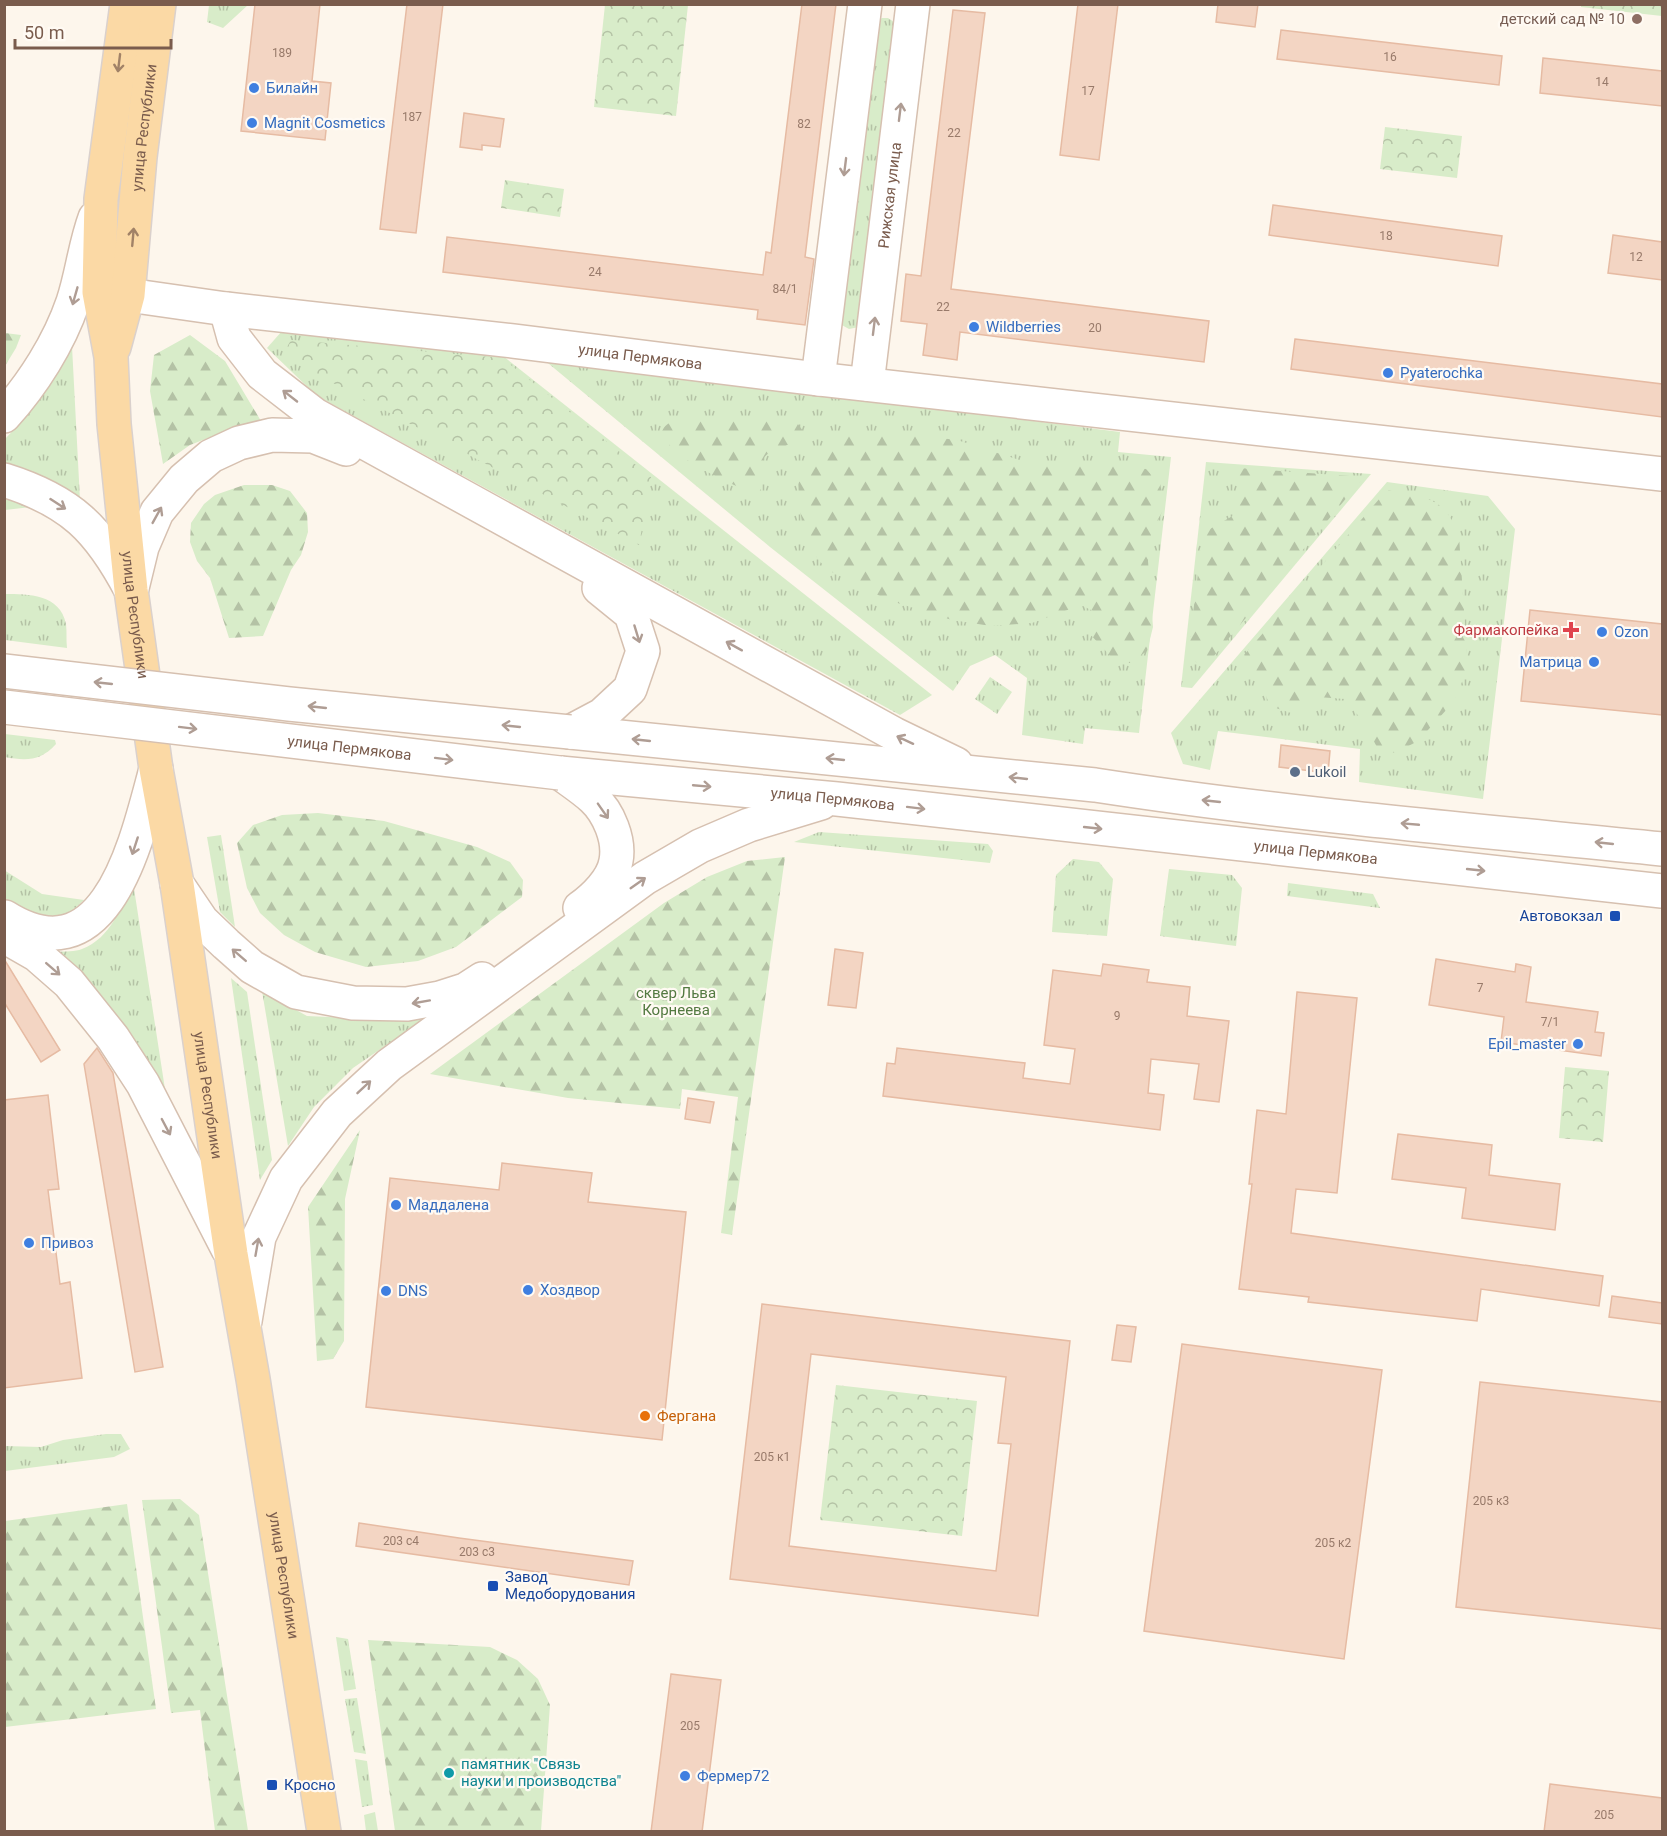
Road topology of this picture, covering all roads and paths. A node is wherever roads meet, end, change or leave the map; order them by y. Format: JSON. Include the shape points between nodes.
{"nodes":[{"id":1,"x":127,"y":4,"type":"edge"},
{"id":2,"x":159,"y":4,"type":"edge"},
{"id":3,"x":865,"y":4,"type":"edge"},
{"id":4,"x":913,"y":4,"type":"edge"},
{"id":5,"x":101,"y":199,"type":"junction"},
{"id":6,"x":128,"y":296,"type":"junction"},
{"id":7,"x":226,"y":309,"type":"junction"},
{"id":8,"x":111,"y":357,"type":"junction"},
{"id":9,"x":818,"y":379,"type":"junction"},
{"id":10,"x":867,"y":384,"type":"junction"},
{"id":11,"x":4,"y":416,"type":"edge"},
{"id":12,"x":1662,"y":474,"type":"edge"},
{"id":13,"x":4,"y":480,"type":"edge"},
{"id":14,"x":131,"y":590,"type":"junction"},
{"id":15,"x":4,"y":671,"type":"edge"},
{"id":16,"x":4,"y":707,"type":"edge"},
{"id":17,"x":570,"y":732,"type":"junction"},
{"id":18,"x":156,"y":769,"type":"junction"},
{"id":19,"x":560,"y":773,"type":"junction"},
{"id":20,"x":977,"y":774,"type":"junction"},
{"id":21,"x":837,"y":799,"type":"junction"},
{"id":22,"x":1662,"y":849,"type":"edge"},
{"id":23,"x":177,"y":884,"type":"junction"},
{"id":24,"x":1662,"y":891,"type":"edge"},
{"id":25,"x":4,"y":917,"type":"edge"},
{"id":26,"x":4,"y":936,"type":"edge"},
{"id":27,"x":231,"y":1254,"type":"junction"},
{"id":28,"x":244,"y":1325,"type":"junction"},
{"id":29,"x":324,"y":1832,"type":"edge"}],
"edges":[{"from":1,"to":5,"type":"main road","name":"улица Республики","one_way":true},
{"from":6,"to":2,"type":"main road","name":"улица Республики","one_way":true},
{"from":3,"to":9,"type":"main road","one_way":true},
{"from":10,"to":4,"type":"main road","name":"Рижская улица","one_way":true},
{"from":5,"to":8,"type":"main road","name":"улица Республики","via":[[99,292]]},
{"from":5,"to":11,"type":"main road","one_way":true,"via":[[64,325],[22,397]]},
{"from":6,"to":7,"type":"main road","name":"улица Пермякова"},
{"from":6,"to":8,"type":"main road","name":"улица Республики"},
{"from":7,"to":9,"type":"main road","name":"улица Пермякова"},
{"from":20,"to":7,"type":"main road","one_way":true,"via":[[894,734],[315,415],[262,374],[234,338]]},
{"from":8,"to":14,"type":"main road","name":"улица Республики"},
{"from":9,"to":10,"type":"main road","name":"улица Пермякова"},
{"from":10,"to":12,"type":"main road","name":"улица Пермякова"},
{"from":13,"to":14,"type":"main road","one_way":true,"via":[[31,489],[78,517],[104,543]]},
{"from":14,"to":17,"type":"main road","one_way":true,"via":[[142,547],[157,512],[184,479],[211,456],[239,443],[272,435],[313,436],[342,447],[604,591],[631,614],[643,651],[630,689],[602,716]]},
{"from":14,"to":18,"type":"main road","name":"улица Республики"},
{"from":17,"to":15,"type":"main road","one_way":true,"bridge":true},
{"from":16,"to":19,"type":"main road","name":"улица Пермякова","one_way":true,"bridge":true},
{"from":20,"to":17,"type":"main road","one_way":true},
{"from":18,"to":23,"type":"main road","name":"улица Республики"},
{"from":18,"to":25,"type":"main road","one_way":true,"via":[[129,861],[101,909],[65,933],[46,934]]},
{"from":19,"to":21,"type":"main road","name":"улица Пермякова","one_way":true},
{"from":19,"to":23,"type":"main road","one_way":true,"via":[[594,799],[610,822],[616,862],[606,883],[586,904],[509,962],[465,990],[440,999],[407,1004],[353,1003],[296,992],[252,967],[226,944],[202,921]]},
{"from":22,"to":20,"type":"main road","one_way":true,"via":[[1369,821],[1095,785]]},
{"from":21,"to":24,"type":"main road","name":"улица Пермякова","one_way":true},
{"from":28,"to":21,"type":"main road","one_way":true,"via":[[259,1237],[286,1179],[337,1113],[389,1065],[645,878],[700,846],[749,825]]},
{"from":23,"to":27,"type":"main road","name":"улица Республики"},
{"from":26,"to":27,"type":"main road","one_way":true,"via":[[37,956],[69,983],[113,1038],[143,1084]]},
{"from":27,"to":28,"type":"main road","name":"улица Республики"},
{"from":28,"to":29,"type":"main road","name":"улица Республики"}]}
